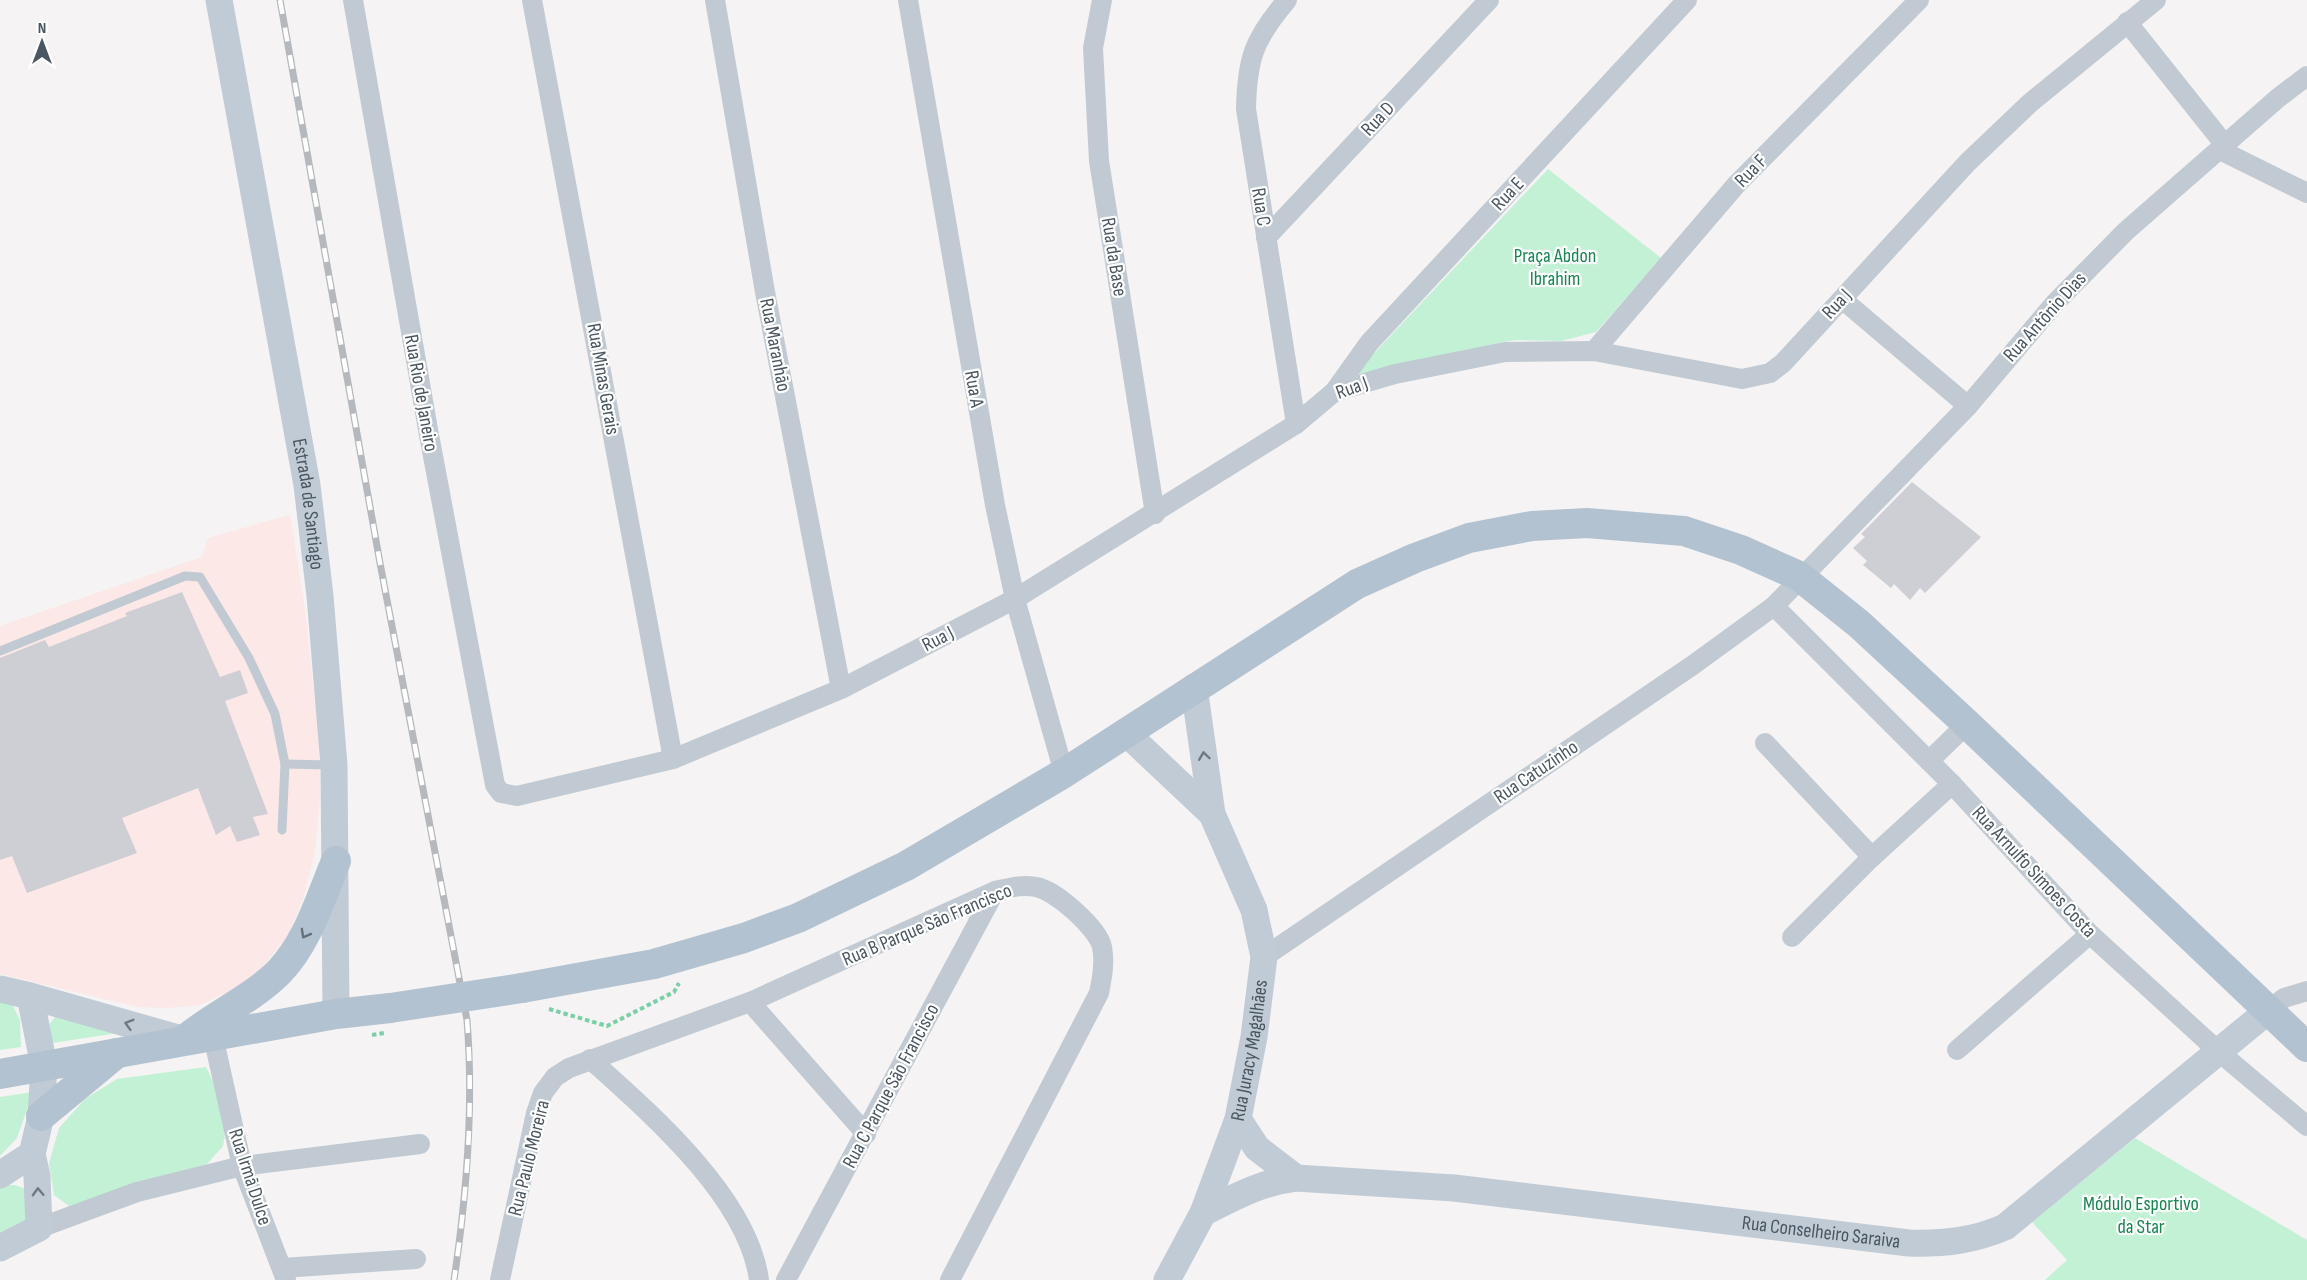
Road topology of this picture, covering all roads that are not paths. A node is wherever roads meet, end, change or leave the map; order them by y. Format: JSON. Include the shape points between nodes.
{"nodes":[{"id":1,"x":219,"y":0,"type":"edge"},
{"id":2,"x":353,"y":0,"type":"edge"},
{"id":3,"x":532,"y":0,"type":"edge"},
{"id":4,"x":715,"y":0,"type":"edge"},
{"id":5,"x":908,"y":0,"type":"edge"},
{"id":6,"x":1102,"y":0,"type":"edge"},
{"id":7,"x":1287,"y":0,"type":"edge"},
{"id":8,"x":1489,"y":0,"type":"edge"},
{"id":9,"x":1687,"y":0,"type":"edge"},
{"id":10,"x":1919,"y":0,"type":"edge"},
{"id":11,"x":2156,"y":0,"type":"edge"},
{"id":12,"x":2127,"y":22,"type":"junction"},
{"id":13,"x":2307,"y":76,"type":"edge"},
{"id":14,"x":2222,"y":148,"type":"junction"},
{"id":15,"x":2307,"y":193,"type":"edge"},
{"id":16,"x":1266,"y":238,"type":"junction"},
{"id":17,"x":1842,"y":299,"type":"junction"},
{"id":18,"x":1594,"y":351,"type":"junction"},
{"id":19,"x":1334,"y":392,"type":"junction"},
{"id":20,"x":1968,"y":406,"type":"junction"},
{"id":21,"x":1296,"y":424,"type":"junction"},
{"id":22,"x":1155,"y":514,"type":"junction"},
{"id":23,"x":1799,"y":576,"type":"junction"},
{"id":24,"x":1015,"y":599,"type":"junction"},
{"id":25,"x":1774,"y":606,"type":"junction"},
{"id":26,"x":0,"y":651,"type":"edge"},
{"id":27,"x":1194,"y":687,"type":"junction"},
{"id":28,"x":841,"y":689,"type":"junction"},
{"id":29,"x":1967,"y":724,"type":"junction"},
{"id":30,"x":1125,"y":732,"type":"junction"},
{"id":31,"x":1765,"y":743,"type":"dead end"},
{"id":32,"x":673,"y":759,"type":"junction"},
{"id":33,"x":1929,"y":761,"type":"junction"},
{"id":34,"x":285,"y":764,"type":"junction"},
{"id":35,"x":334,"y":765,"type":"junction"},
{"id":36,"x":1064,"y":773,"type":"junction"},
{"id":37,"x":1952,"y":784,"type":"junction"},
{"id":38,"x":495,"y":785,"type":"joint"},
{"id":39,"x":1212,"y":814,"type":"junction"},
{"id":40,"x":282,"y":830,"type":"dead end"},
{"id":41,"x":1872,"y":857,"type":"junction"},
{"id":42,"x":336,"y":861,"type":"junction"},
{"id":43,"x":995,"y":891,"type":"junction"},
{"id":44,"x":2090,"y":934,"type":"junction"},
{"id":45,"x":1792,"y":937,"type":"dead end"},
{"id":46,"x":1264,"y":957,"type":"junction"},
{"id":47,"x":0,"y":989,"type":"edge"},
{"id":48,"x":2307,"y":991,"type":"edge"},
{"id":49,"x":30,"y":996,"type":"junction"},
{"id":50,"x":750,"y":1002,"type":"junction"},
{"id":51,"x":2269,"y":1010,"type":"junction"},
{"id":52,"x":336,"y":1014,"type":"junction"},
{"id":53,"x":199,"y":1038,"type":"junction"},
{"id":54,"x":2307,"y":1047,"type":"edge"},
{"id":55,"x":1957,"y":1050,"type":"dead end"},
{"id":56,"x":2218,"y":1051,"type":"junction"},
{"id":57,"x":120,"y":1052,"type":"junction"},
{"id":58,"x":590,"y":1059,"type":"junction"},
{"id":59,"x":44,"y":1066,"type":"junction"},
{"id":60,"x":0,"y":1074,"type":"edge"},
{"id":61,"x":41,"y":1116,"type":"junction"},
{"id":62,"x":1238,"y":1119,"type":"junction"},
{"id":63,"x":2307,"y":1126,"type":"edge"},
{"id":64,"x":866,"y":1134,"type":"junction"},
{"id":65,"x":420,"y":1144,"type":"dead end"},
{"id":66,"x":32,"y":1154,"type":"junction"},
{"id":67,"x":242,"y":1166,"type":"junction"},
{"id":68,"x":0,"y":1175,"type":"edge"},
{"id":69,"x":1296,"y":1178,"type":"junction"},
{"id":70,"x":1203,"y":1213,"type":"junction"},
{"id":71,"x":39,"y":1228,"type":"junction"},
{"id":72,"x":0,"y":1248,"type":"edge"},
{"id":73,"x":416,"y":1259,"type":"dead end"},
{"id":74,"x":284,"y":1274,"type":"edge"},
{"id":75,"x":500,"y":1280,"type":"edge"},
{"id":76,"x":759,"y":1280,"type":"edge"},
{"id":77,"x":786,"y":1280,"type":"edge"},
{"id":78,"x":950,"y":1280,"type":"edge"},
{"id":79,"x":1167,"y":1280,"type":"edge"}],
"edges":[{"from":1,"to":35,"type":"street","name":"Estrada de Santiago","via":[[307,484]]},
{"from":2,"to":38,"type":"street","name":"Rua Rio de Janeiro"},
{"from":3,"to":32,"type":"street","name":"Rua Minas Gerais"},
{"from":4,"to":28,"type":"street","name":"Rua Maranhão","via":[[765,292]]},
{"from":5,"to":24,"type":"street","name":"Rua A","via":[[970,367]]},
{"from":6,"to":22,"type":"street","name":"Rua da Base","via":[[1093,48],[1099,161]]},
{"from":7,"to":16,"type":"street","name":"Rua C","via":[[1267,24],[1252,53],[1247,81],[1246,109]]},
{"from":8,"to":16,"type":"street","name":"Rua D"},
{"from":9,"to":19,"type":"street","name":"Rua E","via":[[1369,343]]},
{"from":10,"to":18,"type":"street","name":"Rua F","via":[[1737,185]]},
{"from":11,"to":12,"type":"street","name":"Rua J"},
{"from":12,"to":14,"type":"street"},
{"from":12,"to":17,"type":"street","name":"Rua J","via":[[1967,163]]},
{"from":13,"to":14,"type":"street","name":"Rua Antônio Dias"},
{"from":14,"to":15,"type":"street"},
{"from":14,"to":20,"type":"street","name":"Rua Antônio Dias","via":[[2126,231],[2055,303]]},
{"from":16,"to":21,"type":"street","name":"Rua C"},
{"from":17,"to":18,"type":"street","name":"Rua J","via":[[1783,363],[1756,377],[1742,379]]},
{"from":17,"to":20,"type":"street"},
{"from":18,"to":19,"type":"street","name":"Rua J","via":[[1505,352],[1395,374]]},
{"from":19,"to":21,"type":"street","name":"Rua J"},
{"from":20,"to":23,"type":"street","name":"Rua Antônio Dias"},
{"from":21,"to":22,"type":"street","name":"Rua J"},
{"from":22,"to":24,"type":"street","name":"Rua J"},
{"from":23,"to":25,"type":"street","name":"Rua Catuzinho"},
{"from":23,"to":27,"type":"main road","via":[[1741,550],[1684,531],[1587,523],[1532,526],[1469,538],[1357,584]]},
{"from":23,"to":29,"type":"main road","via":[[1859,624]]},
{"from":24,"to":28,"type":"street","name":"Rua J"},
{"from":24,"to":36,"type":"street","name":"Rua A"},
{"from":25,"to":33,"type":"street","name":"Rua Arnulfo Simoes Costa"},
{"from":25,"to":46,"type":"street","name":"Rua Catuzinho"},
{"from":26,"to":34,"type":"lane","via":[[185,576],[200,578],[264,686],[276,714]]},
{"from":27,"to":30,"type":"main road"},
{"from":39,"to":27,"type":"street","one_way":true},
{"from":28,"to":32,"type":"street","name":"Rua J"},
{"from":29,"to":33,"type":"street"},
{"from":29,"to":51,"type":"main road"},
{"from":30,"to":36,"type":"main road"},
{"from":30,"to":39,"type":"street"},
{"from":31,"to":41,"type":"street"},
{"from":32,"to":38,"type":"street","name":"Rua J","via":[[517,796],[501,793]]},
{"from":33,"to":37,"type":"street","name":"Rua Arnulfo Simoes Costa"},
{"from":34,"to":35,"type":"lane"},
{"from":34,"to":40,"type":"lane"},
{"from":35,"to":42,"type":"street","name":"Estrada de Santiago"},
{"from":36,"to":52,"type":"main road","bridge":true,"via":[[906,866],[798,918],[744,938],[654,964],[522,988]]},
{"from":37,"to":41,"type":"street"},
{"from":37,"to":44,"type":"street","name":"Rua Arnulfo Simoes Costa"},
{"from":39,"to":46,"type":"street","name":"Rua Juracy Magalhães","via":[[1254,910]]},
{"from":41,"to":45,"type":"street"},
{"from":42,"to":52,"type":"street","name":"Estrada de Santiago"},
{"from":42,"to":53,"type":"main road","one_way":true,"via":[[311,924],[279,972]]},
{"from":43,"to":50,"type":"street","name":"Rua B Parque São Francisco"},
{"from":43,"to":64,"type":"street","name":"Rua C Parque São Francisco"},
{"from":43,"to":78,"type":"street","name":"Rua B Parque São Francisco","via":[[1019,885],[1038,887],[1059,899],[1093,928],[1102,945],[1102,978],[1098,993]]},
{"from":44,"to":55,"type":"street"},
{"from":44,"to":56,"type":"street","name":"Rua Arnulfo Simoes Costa"},
{"from":46,"to":62,"type":"street","name":"Rua Juracy Magalhães"},
{"from":47,"to":49,"type":"street"},
{"from":48,"to":51,"type":"street","via":[[2284,998]]},
{"from":53,"to":49,"type":"street","one_way":true},
{"from":49,"to":59,"type":"street"},
{"from":50,"to":58,"type":"street","name":"Rua B Parque São Francisco"},
{"from":50,"to":64,"type":"street"},
{"from":51,"to":54,"type":"main road"},
{"from":51,"to":56,"type":"street","name":"Rua Conselheiro Saraiva"},
{"from":52,"to":53,"type":"main road"},
{"from":53,"to":57,"type":"main road"},
{"from":53,"to":67,"type":"street","name":"Rua Irmã Dulce"},
{"from":56,"to":63,"type":"street","name":"Rua Arnulfo Simoes Costa"},
{"from":56,"to":69,"type":"street","name":"Rua Conselheiro Saraiva","via":[[2005,1227],[1961,1240],[1909,1242],[1454,1188]]},
{"from":57,"to":59,"type":"main road"},
{"from":57,"to":61,"type":"main road"},
{"from":58,"to":75,"type":"street","name":"Rua Paulo Moreira","via":[[555,1077],[543,1093]]},
{"from":58,"to":76,"type":"street","via":[[647,1110],[707,1175],[744,1233]]},
{"from":59,"to":60,"type":"main road"},
{"from":59,"to":61,"type":"street"},
{"from":61,"to":66,"type":"street"},
{"from":62,"to":69,"type":"street","via":[[1257,1148]]},
{"from":62,"to":70,"type":"street","name":"Rua Juracy Magalhães"},
{"from":64,"to":77,"type":"street","name":"Rua C Parque São Francisco"},
{"from":65,"to":67,"type":"street"},
{"from":66,"to":68,"type":"street"},
{"from":71,"to":66,"type":"street","one_way":true},
{"from":67,"to":71,"type":"street","via":[[137,1192]]},
{"from":67,"to":74,"type":"street","name":"Rua Irmã Dulce"},
{"from":69,"to":70,"type":"street","name":"Rua Conselheiro Saraiva","via":[[1256,1187]]},
{"from":70,"to":79,"type":"street","name":"Rua Juracy Magalhães"},
{"from":71,"to":72,"type":"street"},
{"from":73,"to":74,"type":"street"}]}
